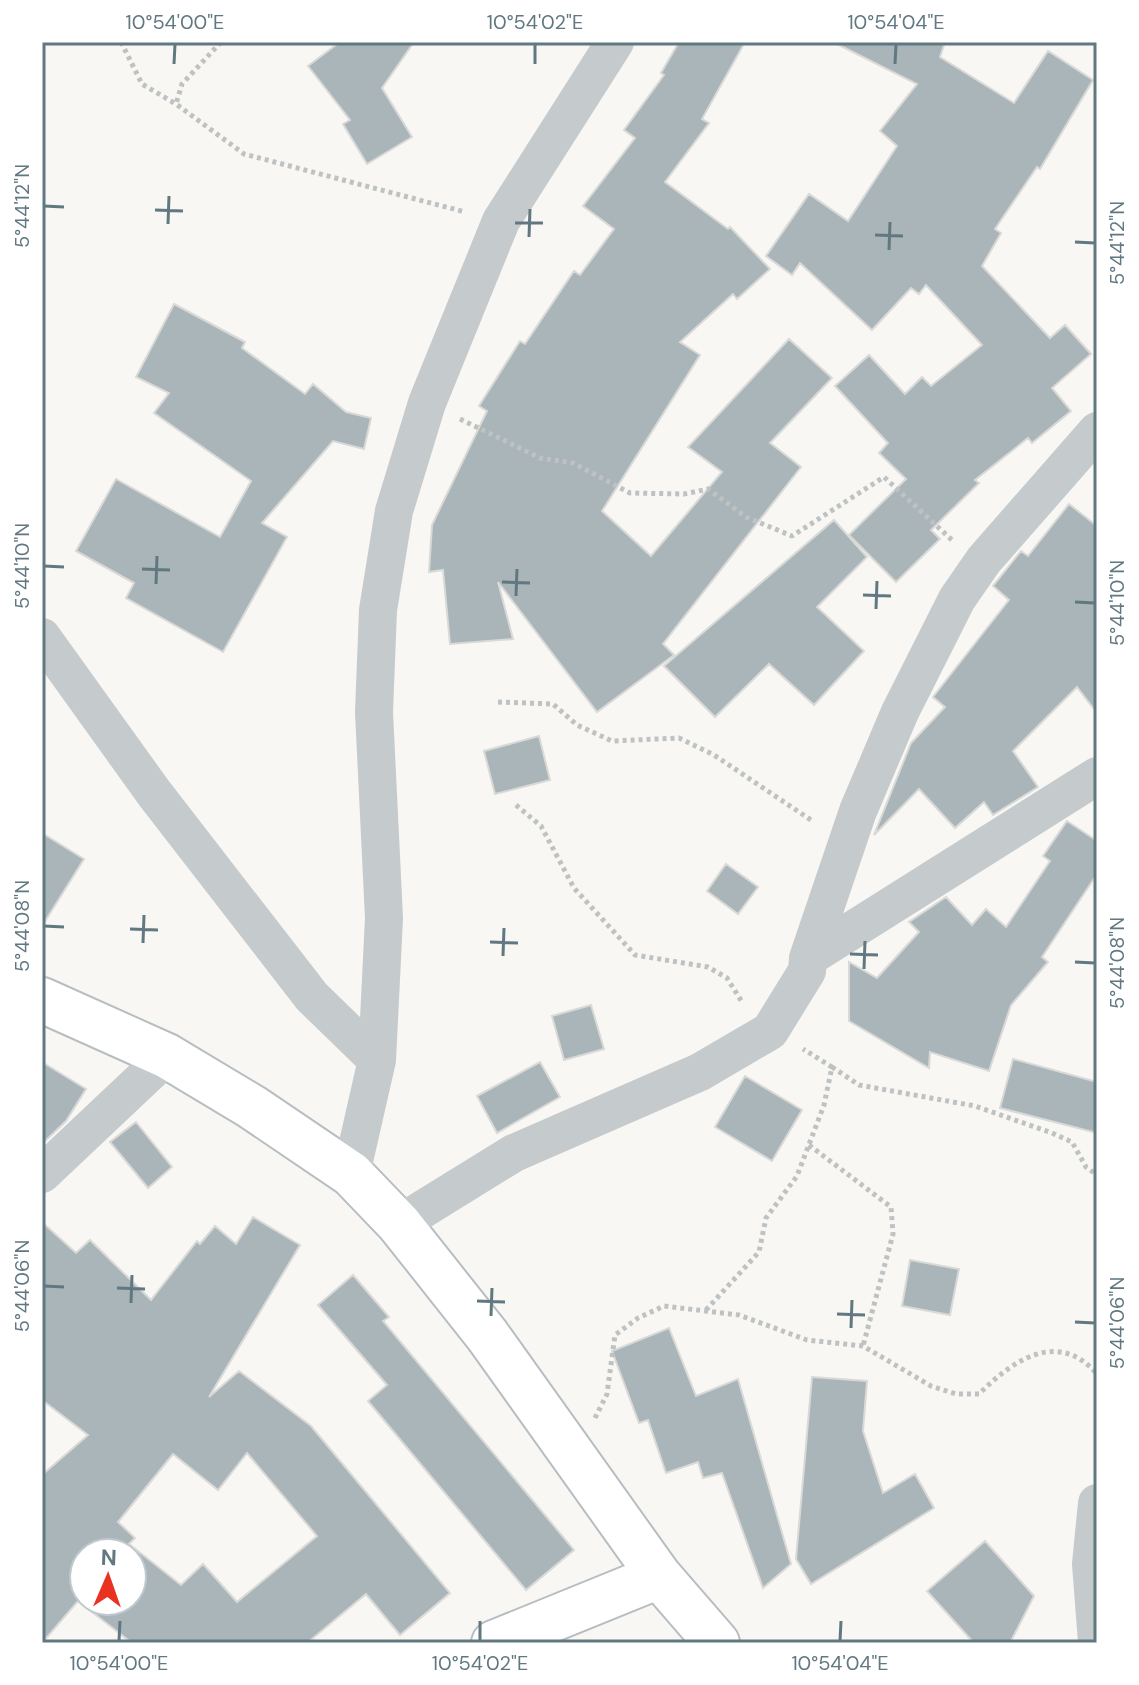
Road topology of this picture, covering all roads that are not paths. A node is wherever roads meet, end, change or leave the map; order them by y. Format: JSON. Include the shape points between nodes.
{"nodes":[{"id":1,"x":615,"y":42,"type":"edge"},
{"id":2,"x":1097,"y":431,"type":"edge"},
{"id":3,"x":42,"y":637,"type":"edge"},
{"id":4,"x":1097,"y":776,"type":"edge"},
{"id":5,"x":808,"y":958,"type":"junction"},
{"id":6,"x":42,"y":1000,"type":"edge"},
{"id":7,"x":167,"y":1056,"type":"junction"},
{"id":8,"x":377,"y":1060,"type":"junction"},
{"id":9,"x":42,"y":1174,"type":"edge"},
{"id":10,"x":351,"y":1174,"type":"junction"},
{"id":11,"x":399,"y":1224,"type":"junction"},
{"id":12,"x":1097,"y":1503,"type":"edge"},
{"id":13,"x":659,"y":1576,"type":"junction"},
{"id":14,"x":1097,"y":1642,"type":"edge"},
{"id":15,"x":494,"y":1643,"type":"edge"},
{"id":16,"x":717,"y":1643,"type":"edge"}],
"edges":[{"from":1,"to":8,"type":"street","via":[[501,221],[427,403],[394,511],[378,610],[374,712],[384,918]]},
{"from":2,"to":5,"type":"street","via":[[984,560],[957,599],[858,811]]},
{"from":3,"to":8,"type":"street","via":[[312,997]]},
{"from":4,"to":5,"type":"street"},
{"from":5,"to":11,"type":"street","via":[[807,971],[770,1031],[700,1072],[514,1153]]},
{"from":6,"to":7,"type":"main road"},
{"from":7,"to":9,"type":"street"},
{"from":7,"to":10,"type":"main road"},
{"from":8,"to":10,"type":"street"},
{"from":10,"to":11,"type":"main road"},
{"from":11,"to":13,"type":"main road","via":[[487,1335]]},
{"from":12,"to":14,"type":"street","via":[[1091,1564]]},
{"from":13,"to":15,"type":"main road"},
{"from":13,"to":16,"type":"main road"}]}
